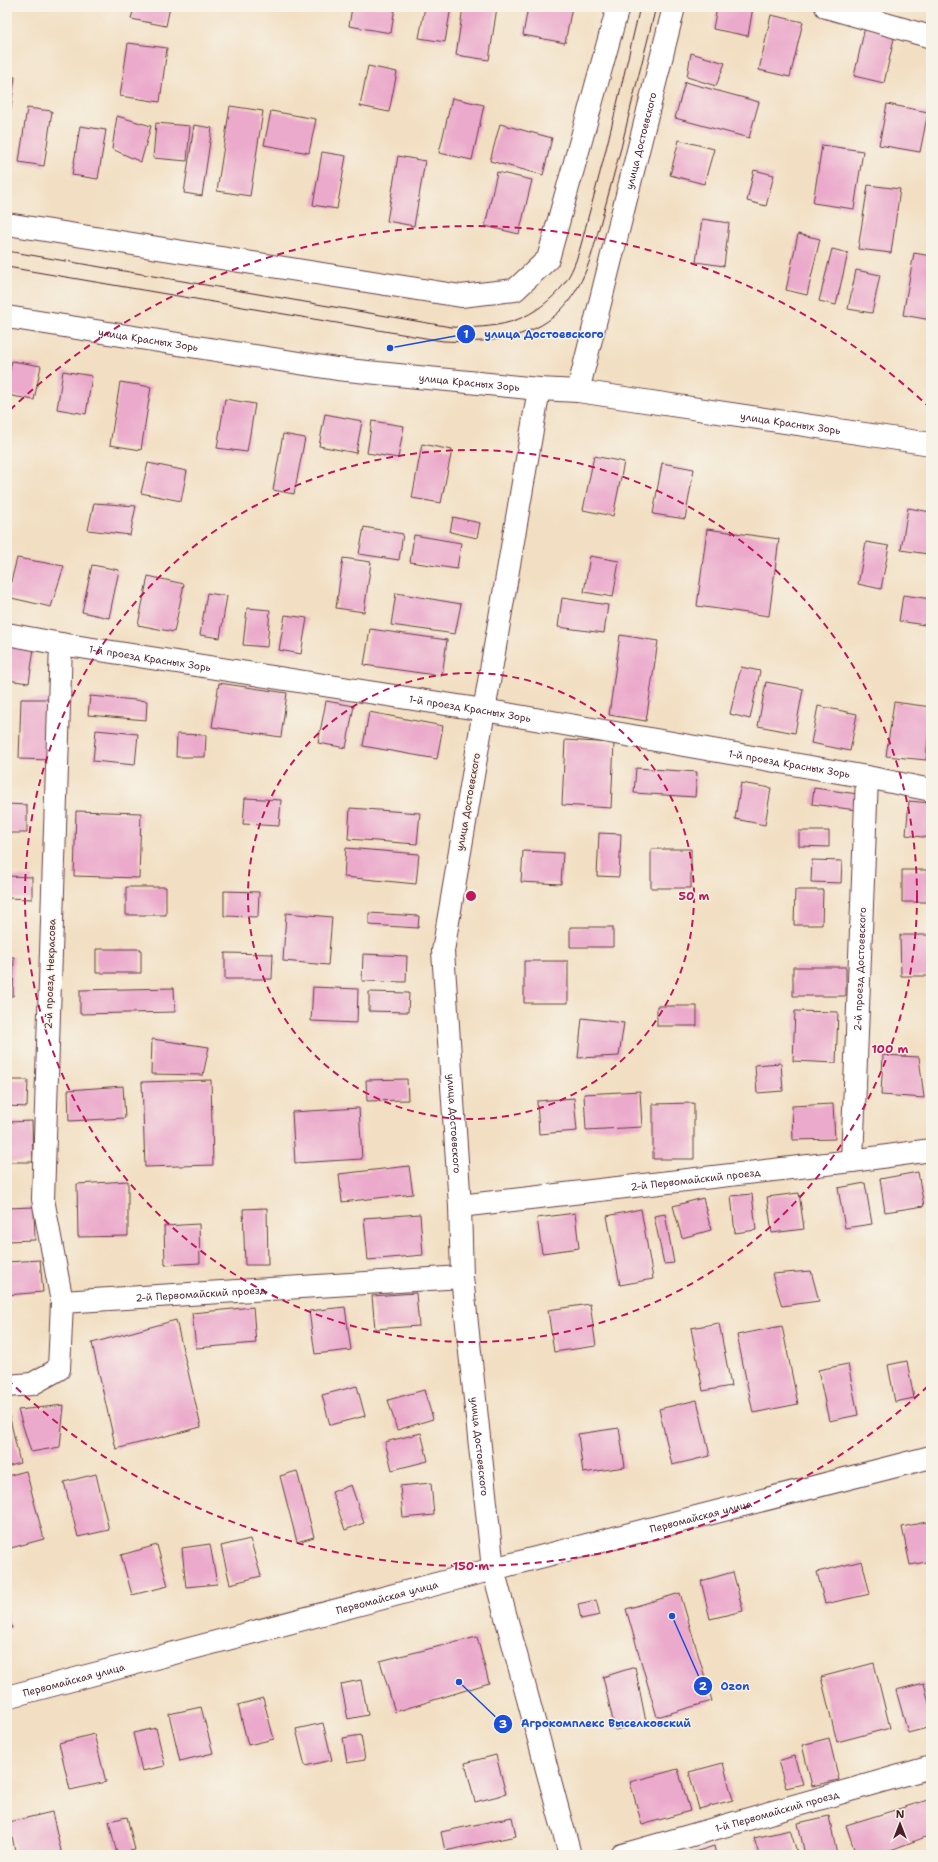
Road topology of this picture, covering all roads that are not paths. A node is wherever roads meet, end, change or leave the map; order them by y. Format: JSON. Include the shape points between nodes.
{"nodes":[{"id":1,"x":618,"y":7,"type":"edge"},
{"id":2,"x":674,"y":7,"type":"edge"},
{"id":3,"x":826,"y":7,"type":"edge"},
{"id":4,"x":931,"y":37,"type":"edge"},
{"id":5,"x":7,"y":224,"type":"edge"},
{"id":6,"x":7,"y":317,"type":"edge"},
{"id":7,"x":539,"y":389,"type":"junction"},
{"id":8,"x":578,"y":391,"type":"junction"},
{"id":9,"x":931,"y":444,"type":"edge"},
{"id":10,"x":7,"y":634,"type":"edge"},
{"id":11,"x":61,"y":644,"type":"junction"},
{"id":12,"x":484,"y":710,"type":"junction"},
{"id":13,"x":867,"y":777,"type":"junction"},
{"id":14,"x":931,"y":790,"type":"edge"},
{"id":15,"x":931,"y":1150,"type":"edge"},
{"id":16,"x":852,"y":1161,"type":"junction"},
{"id":17,"x":460,"y":1206,"type":"junction"},
{"id":18,"x":462,"y":1277,"type":"junction"},
{"id":19,"x":62,"y":1302,"type":"junction"},
{"id":20,"x":7,"y":1386,"type":"edge"},
{"id":21,"x":931,"y":1457,"type":"edge"},
{"id":22,"x":493,"y":1569,"type":"junction"},
{"id":23,"x":7,"y":1697,"type":"edge"},
{"id":24,"x":931,"y":1767,"type":"edge"},
{"id":25,"x":570,"y":1855,"type":"edge"},
{"id":26,"x":622,"y":1855,"type":"edge"}],
"edges":[{"from":1,"to":5,"type":"street","via":[[548,259],[515,290],[461,296]]},
{"from":2,"to":8,"type":"street","name":"улица Достоевского"},
{"from":3,"to":4,"type":"street"},
{"from":6,"to":7,"type":"street","name":"улица Красных Зорь","via":[[337,369]]},
{"from":7,"to":8,"type":"street","name":"улица Красных Зорь"},
{"from":7,"to":12,"type":"street","name":"улица Достоевского"},
{"from":8,"to":9,"type":"street","name":"улица Красных Зорь"},
{"from":10,"to":11,"type":"street","name":"1-й проезд Красных Зорь"},
{"from":11,"to":12,"type":"street","name":"1-й проезд Красных Зорь"},
{"from":11,"to":19,"type":"street","name":"2-й проезд Некрасова","via":[[43,1198]]},
{"from":12,"to":13,"type":"street","name":"1-й проезд Красных Зорь"},
{"from":12,"to":17,"type":"street","name":"улица Достоевского","via":[[443,951]]},
{"from":13,"to":14,"type":"street","name":"1-й проезд Красных Зорь"},
{"from":13,"to":16,"type":"street","name":"2-й проезд Достоевского"},
{"from":15,"to":16,"type":"street","name":"2-й Первомайский проезд"},
{"from":16,"to":17,"type":"street","name":"2-й Первомайский проезд"},
{"from":17,"to":18,"type":"street","name":"улица Достоевского"},
{"from":18,"to":19,"type":"street","name":"2-й Первомайский проезд"},
{"from":18,"to":22,"type":"street","name":"улица Достоевского"},
{"from":19,"to":20,"type":"street","via":[[59,1369],[32,1384]]},
{"from":21,"to":22,"type":"street","name":"Первомайская улица"},
{"from":22,"to":23,"type":"street","name":"Первомайская улица"},
{"from":22,"to":25,"type":"street","name":"улица Достоевского"},
{"from":24,"to":26,"type":"street","name":"1-й Первомайский проезд"}]}
